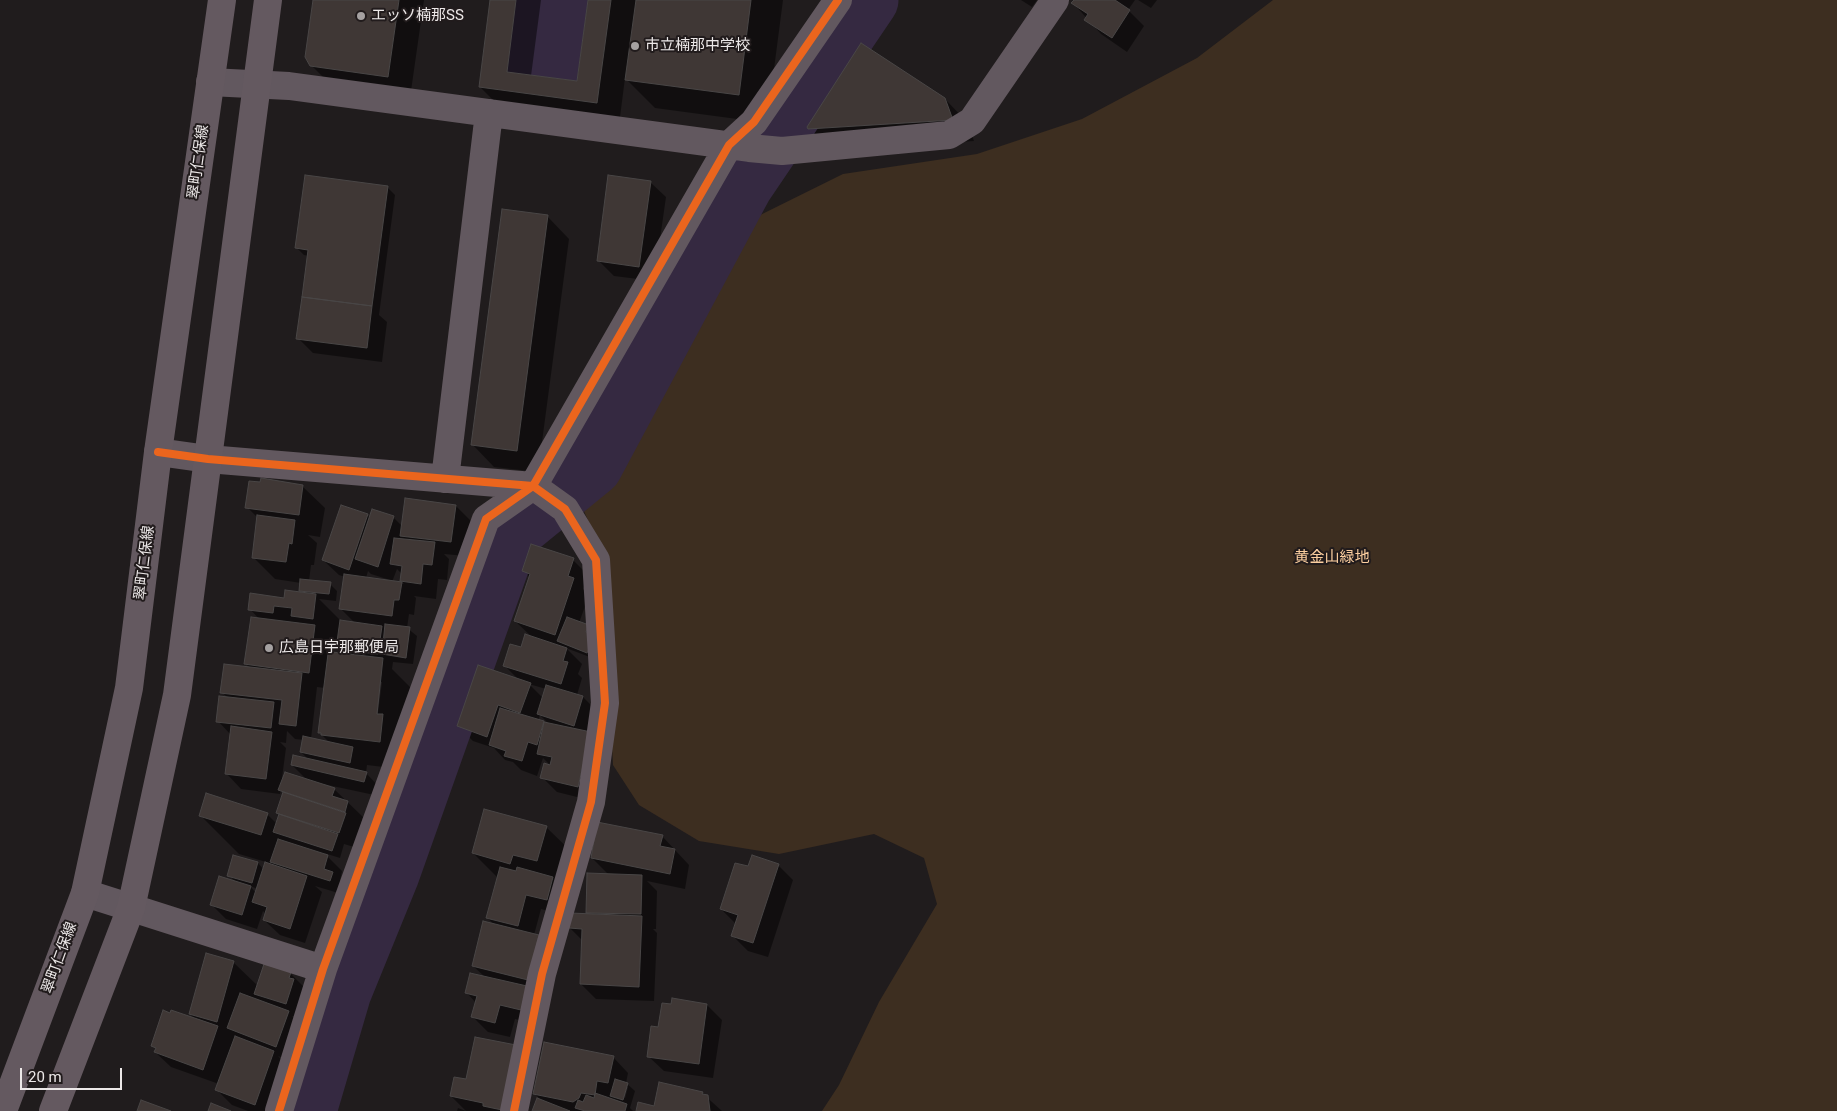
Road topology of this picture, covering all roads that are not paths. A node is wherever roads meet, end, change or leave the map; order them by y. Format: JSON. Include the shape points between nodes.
{"nodes":[{"id":1,"x":222,"y":0,"type":"edge"},
{"id":2,"x":268,"y":0,"type":"edge"},
{"id":3,"x":838,"y":0,"type":"edge"},
{"id":4,"x":1055,"y":0,"type":"edge"},
{"id":5,"x":210,"y":82,"type":"junction"},
{"id":6,"x":256,"y":83,"type":"junction"},
{"id":7,"x":489,"y":113,"type":"junction"},
{"id":8,"x":739,"y":147,"type":"junction"},
{"id":9,"x":158,"y":452,"type":"junction"},
{"id":10,"x":208,"y":459,"type":"junction"},
{"id":11,"x":445,"y":479,"type":"junction"},
{"id":12,"x":534,"y":487,"type":"junction"},
{"id":13,"x":85,"y":893,"type":"junction"},
{"id":14,"x":131,"y":908,"type":"junction"},
{"id":15,"x":323,"y":969,"type":"junction"},
{"id":16,"x":3,"y":1111,"type":"edge"},
{"id":17,"x":53,"y":1111,"type":"edge"},
{"id":18,"x":279,"y":1111,"type":"edge"},
{"id":19,"x":514,"y":1111,"type":"edge"}],
"edges":[{"from":1,"to":5,"type":"main road","name":"翠町仁保線"},
{"from":2,"to":6,"type":"main road"},
{"from":3,"to":8,"type":"street"},
{"from":4,"to":8,"type":"street","via":[[972,120],[949,135],[782,151]]},
{"from":5,"to":6,"type":"street"},
{"from":5,"to":9,"type":"main road","name":"翠町仁保線"},
{"from":6,"to":7,"type":"street"},
{"from":6,"to":10,"type":"main road"},
{"from":7,"to":8,"type":"street"},
{"from":7,"to":11,"type":"street"},
{"from":8,"to":12,"type":"street"},
{"from":9,"to":10,"type":"street"},
{"from":9,"to":13,"type":"main road","name":"翠町仁保線","via":[[129,688]]},
{"from":10,"to":11,"type":"street"},
{"from":10,"to":14,"type":"main road","via":[[177,695]]},
{"from":11,"to":12,"type":"street"},
{"from":12,"to":15,"type":"street","via":[[486,519]]},
{"from":12,"to":19,"type":"street","via":[[565,509],[596,560],[605,703],[591,802],[542,974]]},
{"from":13,"to":14,"type":"street"},
{"from":13,"to":16,"type":"main road","name":"翠町仁保線"},
{"from":14,"to":15,"type":"street"},
{"from":14,"to":17,"type":"main road"},
{"from":15,"to":18,"type":"street"}]}
